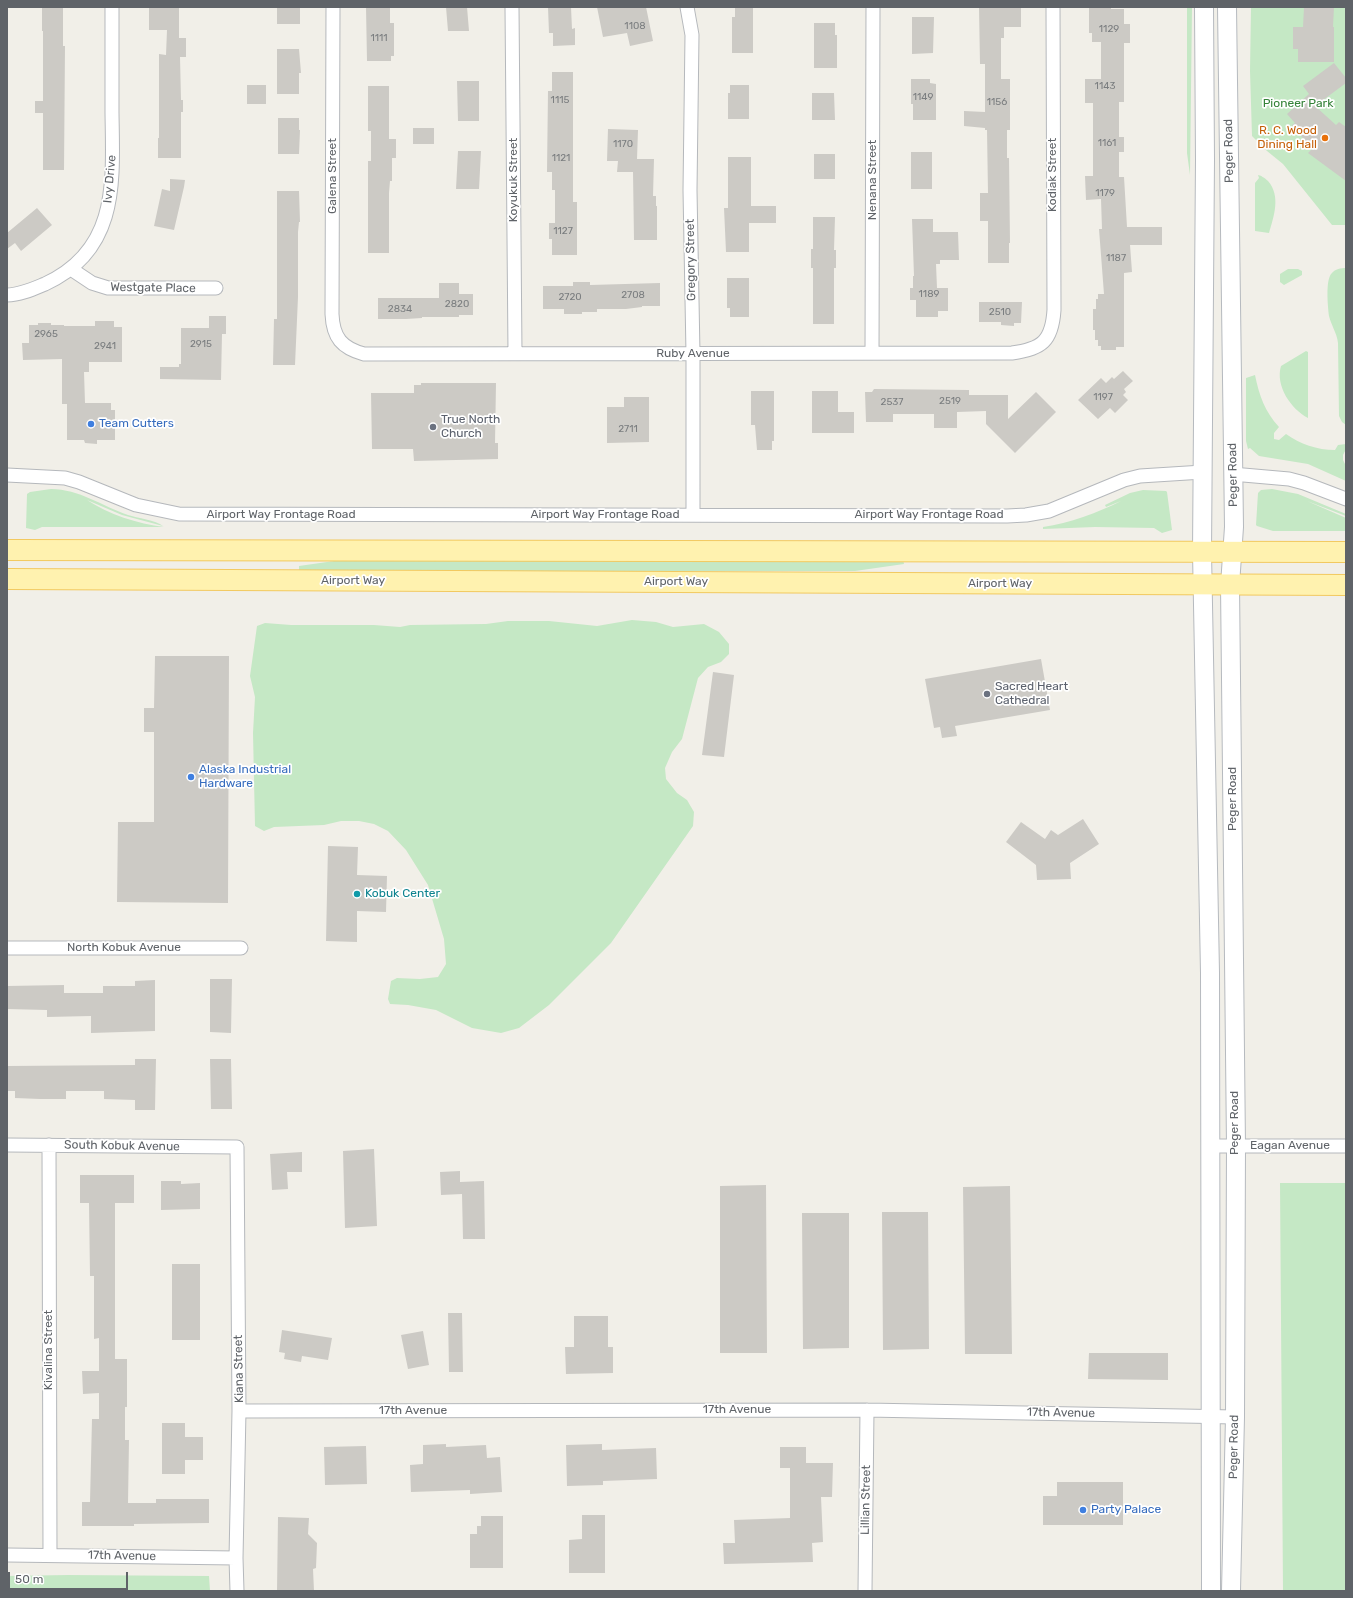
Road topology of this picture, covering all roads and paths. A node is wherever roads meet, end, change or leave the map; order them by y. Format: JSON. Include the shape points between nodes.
{"nodes":[{"id":1,"x":112,"y":7,"type":"edge"},
{"id":2,"x":333,"y":7,"type":"edge"},
{"id":3,"x":512,"y":7,"type":"edge"},
{"id":4,"x":687,"y":7,"type":"edge"},
{"id":5,"x":873,"y":7,"type":"edge"},
{"id":6,"x":1053,"y":7,"type":"edge"},
{"id":7,"x":1204,"y":7,"type":"edge"},
{"id":8,"x":1227,"y":7,"type":"edge"},
{"id":9,"x":71,"y":269,"type":"junction"},
{"id":10,"x":216,"y":288,"type":"dead end"},
{"id":11,"x":7,"y":295,"type":"edge"},
{"id":12,"x":1045,"y":342,"type":"joint"},
{"id":13,"x":341,"y":343,"type":"joint"},
{"id":14,"x":515,"y":353,"type":"junction"},
{"id":15,"x":872,"y":353,"type":"junction"},
{"id":16,"x":693,"y":354,"type":"junction"},
{"id":17,"x":1202,"y":472,"type":"junction"},
{"id":18,"x":1232,"y":474,"type":"junction"},
{"id":19,"x":7,"y":475,"type":"edge"},
{"id":20,"x":1346,"y":499,"type":"edge"},
{"id":21,"x":693,"y":514,"type":"junction"},
{"id":22,"x":7,"y":550,"type":"edge"},
{"id":23,"x":1202,"y":552,"type":"junction"},
{"id":24,"x":1233,"y":552,"type":"junction"},
{"id":25,"x":1346,"y":552,"type":"edge"},
{"id":26,"x":7,"y":579,"type":"edge"},
{"id":27,"x":1202,"y":585,"type":"junction"},
{"id":28,"x":1230,"y":585,"type":"junction"},
{"id":29,"x":1346,"y":585,"type":"edge"},
{"id":30,"x":7,"y":948,"type":"edge"},
{"id":31,"x":241,"y":948,"type":"dead end"},
{"id":32,"x":7,"y":1145,"type":"edge"},
{"id":33,"x":49,"y":1145,"type":"junction"},
{"id":34,"x":1211,"y":1146,"type":"junction"},
{"id":35,"x":1236,"y":1146,"type":"junction"},
{"id":36,"x":1346,"y":1146,"type":"edge"},
{"id":37,"x":237,"y":1148,"type":"joint"},
{"id":38,"x":867,"y":1410,"type":"junction"},
{"id":39,"x":239,"y":1411,"type":"junction"},
{"id":40,"x":1211,"y":1416,"type":"junction"},
{"id":41,"x":1235,"y":1417,"type":"junction"},
{"id":42,"x":50,"y":1554,"type":"junction"},
{"id":43,"x":7,"y":1555,"type":"edge"},
{"id":44,"x":236,"y":1558,"type":"junction"},
{"id":45,"x":237,"y":1591,"type":"edge"},
{"id":46,"x":865,"y":1591,"type":"edge"},
{"id":47,"x":1211,"y":1591,"type":"edge"},
{"id":48,"x":1231,"y":1591,"type":"edge"}],
"edges":[{"from":1,"to":9,"type":"street","name":"Ivy Drive","via":[[112,187],[106,212],[94,242]]},
{"from":2,"to":13,"type":"street","name":"Galena Street","via":[[332,323]]},
{"from":3,"to":14,"type":"street","name":"Koyukuk Street"},
{"from":4,"to":16,"type":"street","name":"Gregory Street","via":[[692,35],[690,190]]},
{"from":5,"to":15,"type":"street","name":"Nenana Street"},
{"from":6,"to":12,"type":"street","name":"Kodiak Street","via":[[1054,310],[1052,328]]},
{"from":7,"to":17,"type":"main road","name":"Peger Road"},
{"from":8,"to":18,"type":"main road","name":"Peger Road"},
{"from":9,"to":10,"type":"street","name":"Westgate Place","via":[[92,283],[108,288]]},
{"from":9,"to":11,"type":"street","name":"Ivy Drive","via":[[40,286]]},
{"from":12,"to":15,"type":"street","name":"Ruby Avenue","via":[[1026,351],[1012,353]]},
{"from":13,"to":14,"type":"street","name":"Ruby Avenue","via":[[364,354]]},
{"from":14,"to":16,"type":"street","name":"Ruby Avenue"},
{"from":15,"to":16,"type":"street","name":"Ruby Avenue"},
{"from":16,"to":21,"type":"street","name":"Gregory Street"},
{"from":17,"to":21,"type":"street","name":"Airport Way Frontage Road","via":[[1140,476],[1124,480],[1049,511],[1026,515]]},
{"from":17,"to":23,"type":"main road","name":"Peger Road"},
{"from":18,"to":20,"type":"street","via":[[1304,483]]},
{"from":18,"to":24,"type":"main road","name":"Peger Road"},
{"from":19,"to":21,"type":"street","name":"Airport Way Frontage Road","via":[[65,478],[136,505],[179,514]]},
{"from":22,"to":23,"type":"main road"},
{"from":23,"to":24,"type":"main road"},
{"from":23,"to":27,"type":"main road","name":"Peger Road"},
{"from":24,"to":25,"type":"main road"},
{"from":24,"to":28,"type":"main road","name":"Peger Road"},
{"from":26,"to":27,"type":"main road","name":"Airport Way"},
{"from":27,"to":28,"type":"main road","name":"Airport Way"},
{"from":27,"to":34,"type":"main road","name":"Peger Road"},
{"from":28,"to":29,"type":"main road","name":"Airport Way"},
{"from":28,"to":35,"type":"main road","name":"Peger Road"},
{"from":30,"to":31,"type":"street","name":"North Kobuk Avenue"},
{"from":32,"to":33,"type":"street","name":"South Kobuk Avenue"},
{"from":33,"to":37,"type":"street","name":"South Kobuk Avenue"},
{"from":33,"to":42,"type":"street","name":"Kivalina Street"},
{"from":34,"to":35,"type":"street","name":"Eagan Avenue"},
{"from":34,"to":40,"type":"main road","name":"Peger Road"},
{"from":35,"to":36,"type":"street","name":"Eagan Avenue"},
{"from":35,"to":41,"type":"main road","name":"Peger Road"},
{"from":37,"to":39,"type":"street","name":"Kiana Street"},
{"from":38,"to":39,"type":"street","name":"17th Avenue"},
{"from":38,"to":40,"type":"street","name":"17th Avenue"},
{"from":38,"to":46,"type":"street","name":"Lillian Street"},
{"from":39,"to":44,"type":"street","name":"Kiana Street"},
{"from":40,"to":41,"type":"street","name":"17th Avenue"},
{"from":40,"to":47,"type":"main road","name":"Peger Road"},
{"from":41,"to":48,"type":"main road","name":"Peger Road"},
{"from":42,"to":43,"type":"street","name":"17th Avenue"},
{"from":42,"to":44,"type":"street","name":"17th Avenue"},
{"from":44,"to":45,"type":"street","name":"Kiana Street"}]}
